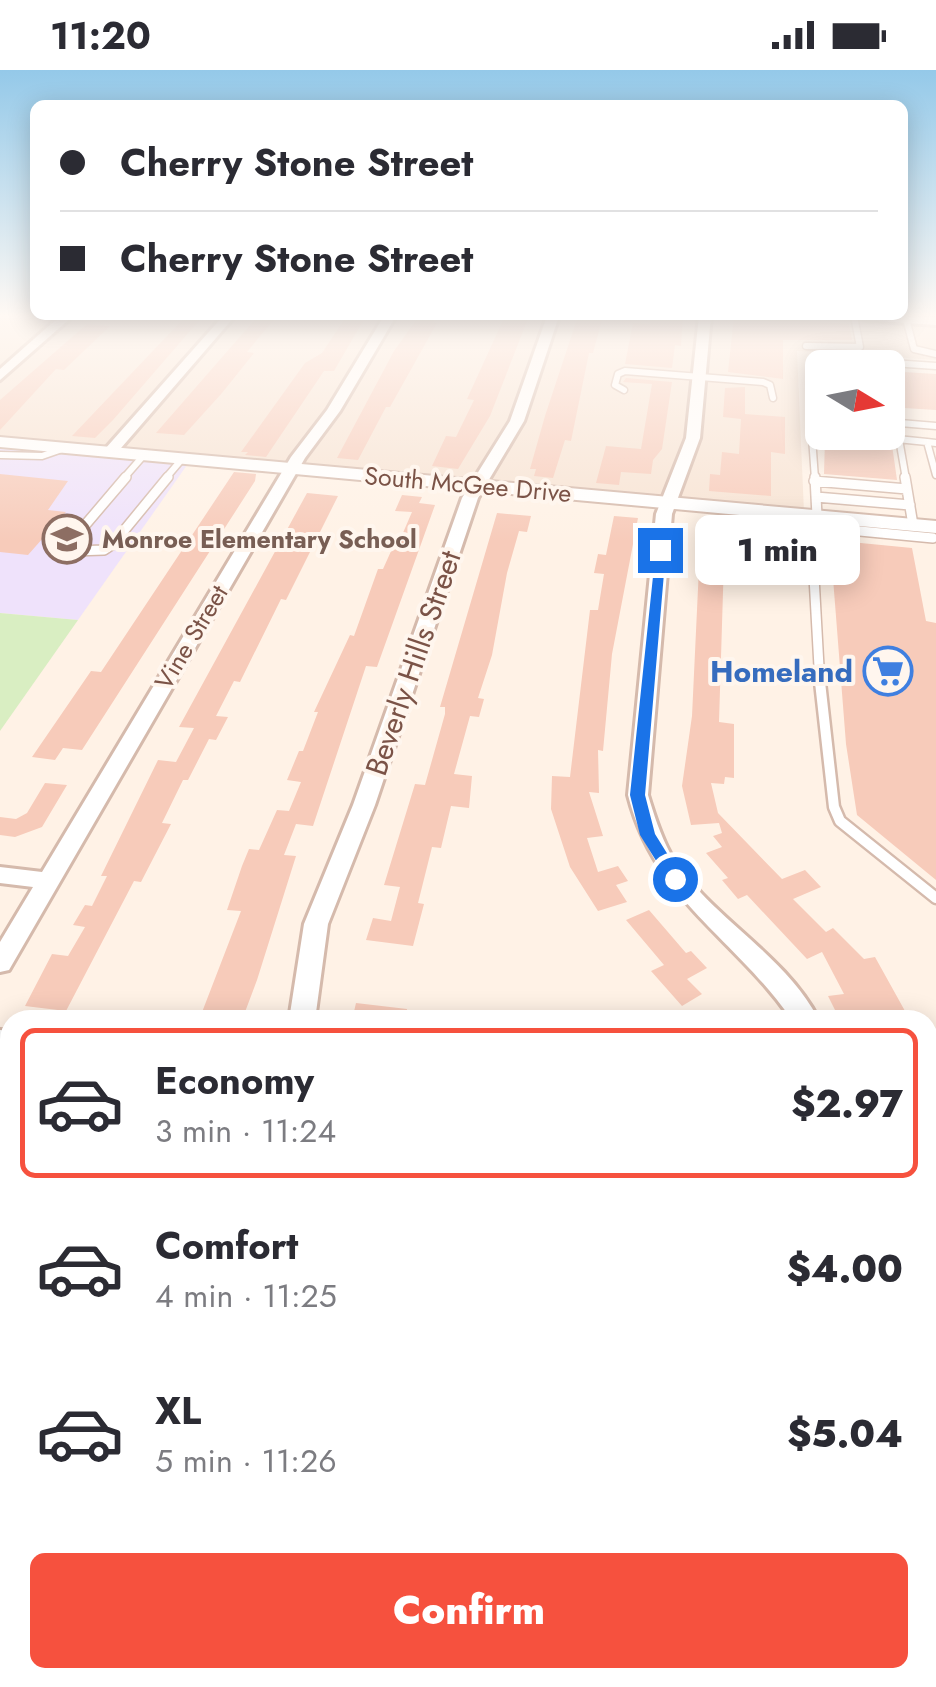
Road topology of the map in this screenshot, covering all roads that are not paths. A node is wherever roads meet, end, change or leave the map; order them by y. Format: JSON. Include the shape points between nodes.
{"nodes":[{"id":1,"x":163,"y":391,"type":"edge"},
{"id":2,"x":342,"y":391,"type":"edge"},
{"id":3,"x":527,"y":391,"type":"edge"},
{"id":4,"x":698,"y":391,"type":"edge"},
{"id":5,"x":771,"y":391,"type":"edge"},
{"id":6,"x":773,"y":398,"type":"dead end"},
{"id":7,"x":905,"y":423,"type":"edge"},
{"id":8,"x":936,"y":426,"type":"edge"},
{"id":9,"x":905,"y":440,"type":"edge"},
{"id":10,"x":0,"y":442,"type":"edge"},
{"id":11,"x":931,"y":442,"type":"edge"},
{"id":12,"x":66,"y":448,"type":"junction"},
{"id":13,"x":813,"y":450,"type":"edge"},
{"id":14,"x":901,"y":450,"type":"edge"},
{"id":15,"x":110,"y":452,"type":"junction"},
{"id":16,"x":0,"y":455,"type":"edge"},
{"id":17,"x":144,"y":455,"type":"junction"},
{"id":18,"x":182,"y":458,"type":"junction"},
{"id":19,"x":292,"y":469,"type":"junction"},
{"id":20,"x":936,"y":475,"type":"edge"},
{"id":21,"x":814,"y":480,"type":"junction"},
{"id":22,"x":476,"y":485,"type":"junction"},
{"id":23,"x":907,"y":489,"type":"junction"},
{"id":24,"x":670,"y":503,"type":"junction"},
{"id":25,"x":819,"y":514,"type":"junction"},
{"id":26,"x":929,"y":533,"type":"edge"},
{"id":27,"x":0,"y":875,"type":"edge"},
{"id":28,"x":47,"y":881,"type":"junction"},
{"id":29,"x":936,"y":898,"type":"edge"},
{"id":30,"x":0,"y":963,"type":"edge"},
{"id":31,"x":303,"y":1010,"type":"edge"},
{"id":32,"x":797,"y":1010,"type":"edge"}],
"edges":[{"from":1,"to":15,"type":"street"},
{"from":2,"to":19,"type":"street","name":"Vine Street"},
{"from":3,"to":22,"type":"street","name":"Beverly Hills Street"},
{"from":4,"to":24,"type":"street","via":[[693,438]]},
{"from":5,"to":6,"type":"lane"},
{"from":7,"to":8,"type":"lane"},
{"from":9,"to":11,"type":"lane"},
{"from":10,"to":12,"type":"street","name":"South McGee Drive"},
{"from":11,"to":20,"type":"lane"},
{"from":12,"to":15,"type":"street","name":"South McGee Drive"},
{"from":12,"to":16,"type":"lane","via":[[42,456]]},
{"from":13,"to":21,"type":"lane"},
{"from":14,"to":23,"type":"lane"},
{"from":15,"to":17,"type":"street","name":"South McGee Drive"},
{"from":17,"to":18,"type":"street","name":"South McGee Drive"},
{"from":17,"to":18,"type":"lane","via":[[70,544],[74,550],[113,544]]},
{"from":18,"to":19,"type":"street","name":"South McGee Drive"},
{"from":19,"to":22,"type":"street","name":"South McGee Drive"},
{"from":19,"to":28,"type":"street","name":"Vine Street"},
{"from":21,"to":23,"type":"lane"},
{"from":21,"to":25,"type":"lane"},
{"from":22,"to":24,"type":"street","name":"South McGee Drive"},
{"from":22,"to":31,"type":"street","name":"Beverly Hills Street","via":[[316,924]]},
{"from":23,"to":26,"type":"lane"},
{"from":24,"to":25,"type":"street","name":"South McGee Drive"},
{"from":24,"to":32,"type":"street","via":[[638,778],[642,821],[675,879]]},
{"from":25,"to":26,"type":"street","name":"South McGee Drive"},
{"from":25,"to":29,"type":"lane","via":[[812,541],[815,637],[834,807],[840,821]]},
{"from":27,"to":28,"type":"street"},
{"from":28,"to":30,"type":"street","name":"Vine Street"}]}
